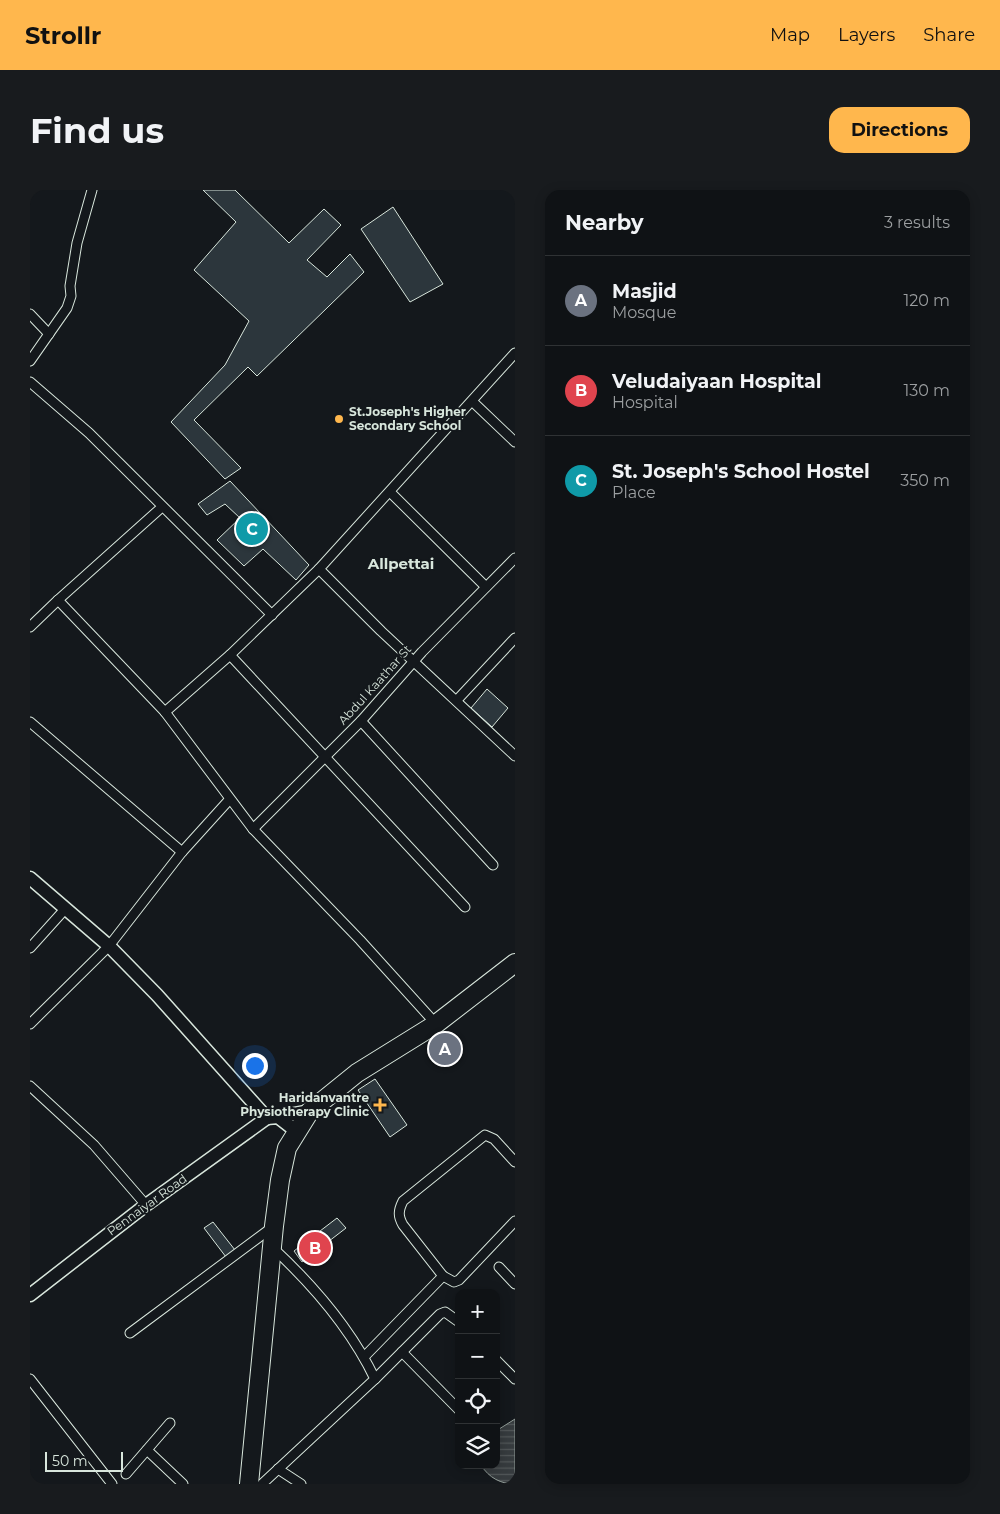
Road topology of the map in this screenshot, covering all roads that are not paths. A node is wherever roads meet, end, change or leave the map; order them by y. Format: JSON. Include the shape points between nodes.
{"nodes":[{"id":1,"x":92,"y":190,"type":"edge"},
{"id":2,"x":30,"y":314,"type":"edge"},
{"id":3,"x":49,"y":334,"type":"junction"},
{"id":4,"x":515,"y":353,"type":"edge"},
{"id":5,"x":30,"y":361,"type":"edge"},
{"id":6,"x":30,"y":382,"type":"edge"},
{"id":7,"x":473,"y":402,"type":"junction"},
{"id":8,"x":515,"y":442,"type":"edge"},
{"id":9,"x":390,"y":492,"type":"junction"},
{"id":10,"x":162,"y":507,"type":"junction"},
{"id":11,"x":515,"y":558,"type":"edge"},
{"id":12,"x":319,"y":569,"type":"junction"},
{"id":13,"x":486,"y":587,"type":"junction"},
{"id":14,"x":58,"y":600,"type":"junction"},
{"id":15,"x":272,"y":615,"type":"junction"},
{"id":16,"x":30,"y":627,"type":"edge"},
{"id":17,"x":515,"y":638,"type":"edge"},
{"id":18,"x":230,"y":655,"type":"junction"},
{"id":19,"x":413,"y":662,"type":"junction"},
{"id":20,"x":457,"y":700,"type":"junction"},
{"id":21,"x":165,"y":712,"type":"junction"},
{"id":22,"x":361,"y":721,"type":"junction"},
{"id":23,"x":30,"y":722,"type":"edge"},
{"id":24,"x":326,"y":755,"type":"junction"},
{"id":25,"x":515,"y":756,"type":"edge"},
{"id":26,"x":229,"y":800,"type":"junction"},
{"id":27,"x":253,"y":829,"type":"junction"},
{"id":28,"x":182,"y":852,"type":"junction"},
{"id":29,"x":493,"y":865,"type":"dead end"},
{"id":30,"x":30,"y":878,"type":"edge"},
{"id":31,"x":465,"y":907,"type":"dead end"},
{"id":32,"x":66,"y":908,"type":"junction"},
{"id":33,"x":109,"y":946,"type":"junction"},
{"id":34,"x":30,"y":948,"type":"edge"},
{"id":35,"x":515,"y":963,"type":"edge"},
{"id":36,"x":30,"y":1024,"type":"edge"},
{"id":37,"x":436,"y":1024,"type":"junction"},
{"id":38,"x":30,"y":1086,"type":"edge"},
{"id":39,"x":310,"y":1112,"type":"junction"},
{"id":40,"x":273,"y":1118,"type":"junction"},
{"id":41,"x":296,"y":1131,"type":"junction"},
{"id":42,"x":515,"y":1162,"type":"edge"},
{"id":43,"x":146,"y":1205,"type":"junction"},
{"id":44,"x":515,"y":1221,"type":"edge"},
{"id":45,"x":274,"y":1226,"type":"junction"},
{"id":46,"x":272,"y":1246,"type":"junction"},
{"id":47,"x":499,"y":1267,"type":"dead end"},
{"id":48,"x":442,"y":1276,"type":"junction"},
{"id":49,"x":515,"y":1284,"type":"edge"},
{"id":50,"x":30,"y":1296,"type":"edge"},
{"id":51,"x":455,"y":1319,"type":"edge"},
{"id":52,"x":130,"y":1332,"type":"dead end"},
{"id":53,"x":402,"y":1352,"type":"junction"},
{"id":54,"x":364,"y":1357,"type":"junction"},
{"id":55,"x":500,"y":1364,"type":"edge"},
{"id":56,"x":30,"y":1379,"type":"edge"},
{"id":57,"x":515,"y":1379,"type":"edge"},
{"id":58,"x":375,"y":1380,"type":"junction"},
{"id":59,"x":455,"y":1406,"type":"edge"},
{"id":60,"x":170,"y":1423,"type":"dead end"},
{"id":61,"x":147,"y":1450,"type":"junction"},
{"id":62,"x":278,"y":1469,"type":"junction"},
{"id":63,"x":126,"y":1474,"type":"dead end"},
{"id":64,"x":112,"y":1484,"type":"edge"},
{"id":65,"x":183,"y":1484,"type":"edge"},
{"id":66,"x":249,"y":1484,"type":"edge"},
{"id":67,"x":262,"y":1484,"type":"edge"},
{"id":68,"x":301,"y":1484,"type":"edge"}],
"edges":[{"from":1,"to":3,"type":"street","via":[[77,243],[71,296],[67,308]]},
{"from":2,"to":3,"type":"street"},
{"from":3,"to":5,"type":"street"},
{"from":4,"to":7,"type":"street"},
{"from":6,"to":10,"type":"street","via":[[89,433]]},
{"from":7,"to":8,"type":"street"},
{"from":7,"to":9,"type":"street"},
{"from":9,"to":12,"type":"street"},
{"from":9,"to":13,"type":"street"},
{"from":10,"to":14,"type":"street"},
{"from":10,"to":15,"type":"street"},
{"from":11,"to":13,"type":"street","name":"Abdul Kaathar St"},
{"from":12,"to":15,"type":"street"},
{"from":12,"to":19,"type":"street"},
{"from":13,"to":19,"type":"street","name":"Abdul Kaathar St"},
{"from":14,"to":16,"type":"street"},
{"from":14,"to":21,"type":"street"},
{"from":15,"to":18,"type":"street"},
{"from":17,"to":20,"type":"street"},
{"from":18,"to":21,"type":"street"},
{"from":18,"to":24,"type":"street"},
{"from":19,"to":20,"type":"street"},
{"from":19,"to":22,"type":"street","name":"Abdul Kaathar St"},
{"from":20,"to":25,"type":"street"},
{"from":21,"to":26,"type":"street"},
{"from":22,"to":24,"type":"street","name":"Abdul Kaathar St"},
{"from":22,"to":29,"type":"street"},
{"from":23,"to":28,"type":"street"},
{"from":24,"to":27,"type":"street","name":"Abdul Kaathar St"},
{"from":24,"to":31,"type":"street"},
{"from":26,"to":27,"type":"street"},
{"from":26,"to":28,"type":"street"},
{"from":27,"to":37,"type":"street"},
{"from":28,"to":33,"type":"street"},
{"from":30,"to":32,"type":"street"},
{"from":32,"to":33,"type":"street"},
{"from":32,"to":34,"type":"street"},
{"from":33,"to":36,"type":"street"},
{"from":33,"to":40,"type":"street"},
{"from":35,"to":37,"type":"highway"},
{"from":37,"to":39,"type":"highway","via":[[357,1073]]},
{"from":38,"to":43,"type":"street","via":[[94,1145]]},
{"from":39,"to":40,"type":"street"},
{"from":39,"to":41,"type":"highway"},
{"from":40,"to":41,"type":"street"},
{"from":40,"to":43,"type":"street","name":"Pennaiyar Road"},
{"from":41,"to":45,"type":"highway","via":[[280,1180]]},
{"from":42,"to":48,"type":"street","via":[[494,1139],[485,1135],[403,1201],[398,1216],[403,1226]]},
{"from":43,"to":50,"type":"street","name":"Pennaiyar Road"},
{"from":44,"to":48,"type":"street","via":[[459,1280],[454,1282]]},
{"from":45,"to":46,"type":"highway"},
{"from":45,"to":52,"type":"street"},
{"from":46,"to":54,"type":"street","via":[[299,1271]]},
{"from":46,"to":66,"type":"highway"},
{"from":47,"to":49,"type":"street"},
{"from":48,"to":54,"type":"street"},
{"from":51,"to":53,"type":"street","via":[[445,1312],[440,1314]]},
{"from":53,"to":58,"type":"street"},
{"from":53,"to":59,"type":"street"},
{"from":54,"to":58,"type":"street"},
{"from":55,"to":57,"type":"street"},
{"from":56,"to":64,"type":"street"},
{"from":58,"to":62,"type":"street"},
{"from":60,"to":61,"type":"street"},
{"from":61,"to":63,"type":"street"},
{"from":61,"to":65,"type":"street"},
{"from":62,"to":67,"type":"street"},
{"from":62,"to":68,"type":"street"}]}
